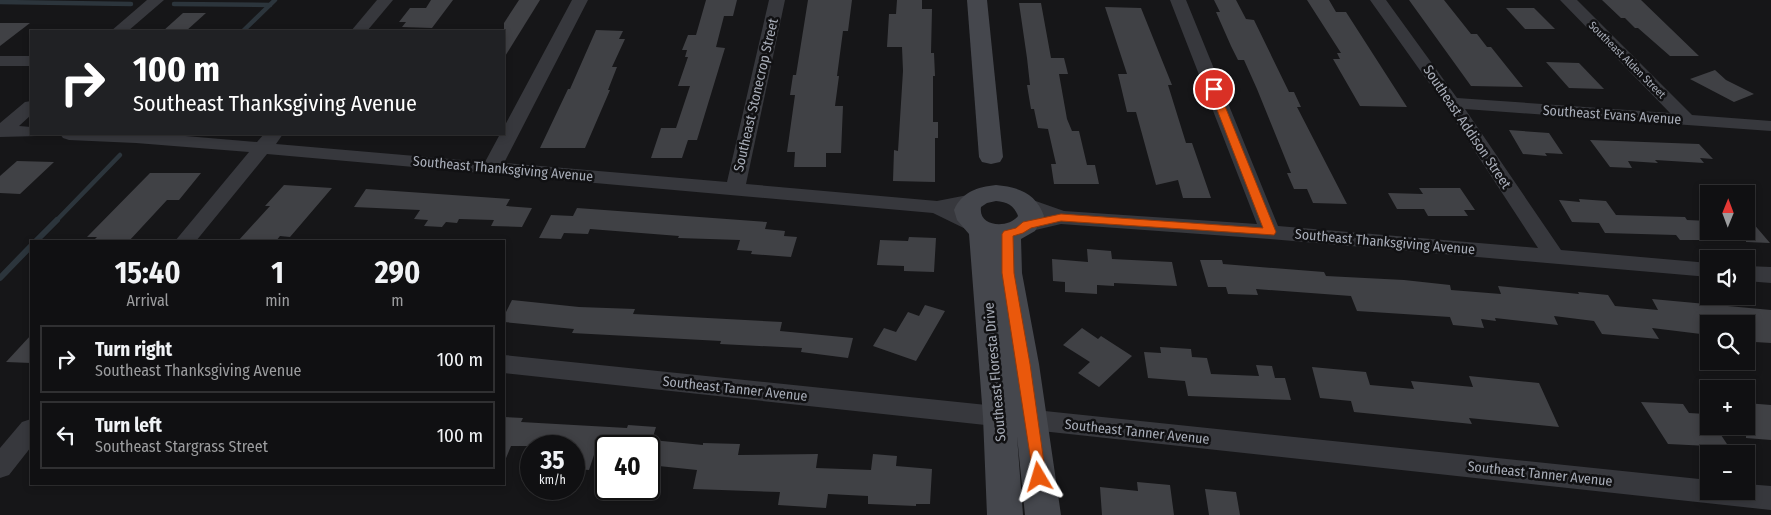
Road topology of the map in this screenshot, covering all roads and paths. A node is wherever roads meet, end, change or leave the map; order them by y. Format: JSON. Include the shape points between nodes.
{"nodes":[{"id":1,"x":156,"y":0,"type":"edge"},
{"id":2,"x":385,"y":0,"type":"edge"},
{"id":3,"x":580,"y":0,"type":"edge"},
{"id":4,"x":777,"y":0,"type":"edge"},
{"id":5,"x":978,"y":0,"type":"edge"},
{"id":6,"x":1178,"y":0,"type":"edge"},
{"id":7,"x":1378,"y":0,"type":"edge"},
{"id":8,"x":1568,"y":0,"type":"edge"},
{"id":9,"x":120,"y":30,"type":"edge"},
{"id":10,"x":360,"y":30,"type":"edge"},
{"id":11,"x":0,"y":61,"type":"edge"},
{"id":12,"x":30,"y":61,"type":"edge"},
{"id":13,"x":1452,"y":103,"type":"junction"},
{"id":14,"x":30,"y":107,"type":"edge"},
{"id":15,"x":1687,"y":120,"type":"junction"},
{"id":16,"x":1771,"y":126,"type":"edge"},
{"id":17,"x":1,"y":131,"type":"edge"},
{"id":18,"x":30,"y":132,"type":"edge"},
{"id":19,"x":91,"y":135,"type":"edge"},
{"id":20,"x":273,"y":135,"type":"edge"},
{"id":21,"x":262,"y":149,"type":"junction"},
{"id":22,"x":991,"y":157,"type":"junction"},
{"id":23,"x":492,"y":167,"type":"junction"},
{"id":24,"x":735,"y":189,"type":"junction"},
{"id":25,"x":977,"y":197,"type":"junction"},
{"id":26,"x":937,"y":206,"type":"junction"},
{"id":27,"x":1004,"y":219,"type":"junction"},
{"id":28,"x":1270,"y":232,"type":"junction"},
{"id":29,"x":186,"y":240,"type":"edge"},
{"id":30,"x":1554,"y":256,"type":"junction"},
{"id":31,"x":1700,"y":269,"type":"edge"},
{"id":32,"x":1755,"y":274,"type":"edge"},
{"id":33,"x":1771,"y":275,"type":"edge"},
{"id":34,"x":505,"y":364,"type":"edge"},
{"id":35,"x":999,"y":417,"type":"junction"},
{"id":36,"x":1031,"y":420,"type":"junction"},
{"id":37,"x":30,"y":430,"type":"edge"},
{"id":38,"x":0,"y":467,"type":"edge"},
{"id":39,"x":1771,"y":498,"type":"edge"},
{"id":40,"x":1005,"y":515,"type":"edge"},
{"id":41,"x":1043,"y":515,"type":"edge"}],
"edges":[{"from":1,"to":9,"type":"street"},
{"from":2,"to":10,"type":"street"},
{"from":3,"to":23,"type":"street"},
{"from":4,"to":24,"type":"street","name":"Southeast Stonecrop Street"},
{"from":5,"to":22,"type":"street"},
{"from":6,"to":28,"type":"street"},
{"from":7,"to":13,"type":"street","name":"Southeast Addison Street"},
{"from":8,"to":15,"type":"street","name":"Southeast Alden Street"},
{"from":11,"to":12,"type":"street"},
{"from":13,"to":15,"type":"street","name":"Southeast Evans Avenue"},
{"from":13,"to":30,"type":"street","name":"Southeast Addison Street"},
{"from":14,"to":17,"type":"street"},
{"from":15,"to":16,"type":"street","name":"Southeast Evans Avenue"},
{"from":17,"to":18,"type":"street"},
{"from":19,"to":21,"type":"street","name":"Southeast Thanksgiving Avenue"},
{"from":20,"to":21,"type":"street"},
{"from":21,"to":23,"type":"street","name":"Southeast Thanksgiving Avenue"},
{"from":21,"to":29,"type":"street"},
{"from":22,"to":25,"type":"street","via":[[980,163]]},
{"from":22,"to":27,"type":"street","name":"Southeast Floresta Drive","via":[[1004,164]]},
{"from":23,"to":24,"type":"street","name":"Southeast Thanksgiving Avenue"},
{"from":24,"to":26,"type":"street","name":"Southeast Thanksgiving Avenue"},
{"from":25,"to":26,"type":"street","name":"Southeast Thanksgiving Avenue"},
{"from":25,"to":27,"type":"street","via":[[996,193]]},
{"from":25,"to":27,"type":"street","via":[[968,205],[967,216]]},
{"from":26,"to":27,"type":"street","name":"Southeast Thanksgiving Avenue"},
{"from":27,"to":28,"type":"street","name":"Southeast Thanksgiving Avenue","via":[[1061,217]]},
{"from":27,"to":35,"type":"street","name":"Southeast Floresta Drive"},
{"from":27,"to":36,"type":"street","name":"Southeast Floresta Drive","via":[[1008,273]]},
{"from":28,"to":30,"type":"street","name":"Southeast Thanksgiving Avenue"},
{"from":30,"to":31,"type":"street","name":"Southeast Thanksgiving Avenue"},
{"from":32,"to":33,"type":"street"},
{"from":34,"to":35,"type":"street","name":"Southeast Tanner Avenue"},
{"from":35,"to":36,"type":"street","name":"Southeast Tanner Avenue"},
{"from":35,"to":40,"type":"street","name":"Southeast Floresta Drive"},
{"from":36,"to":39,"type":"street","name":"Southeast Tanner Avenue"},
{"from":36,"to":41,"type":"street","name":"Southeast Floresta Drive"},
{"from":37,"to":38,"type":"street"}]}
